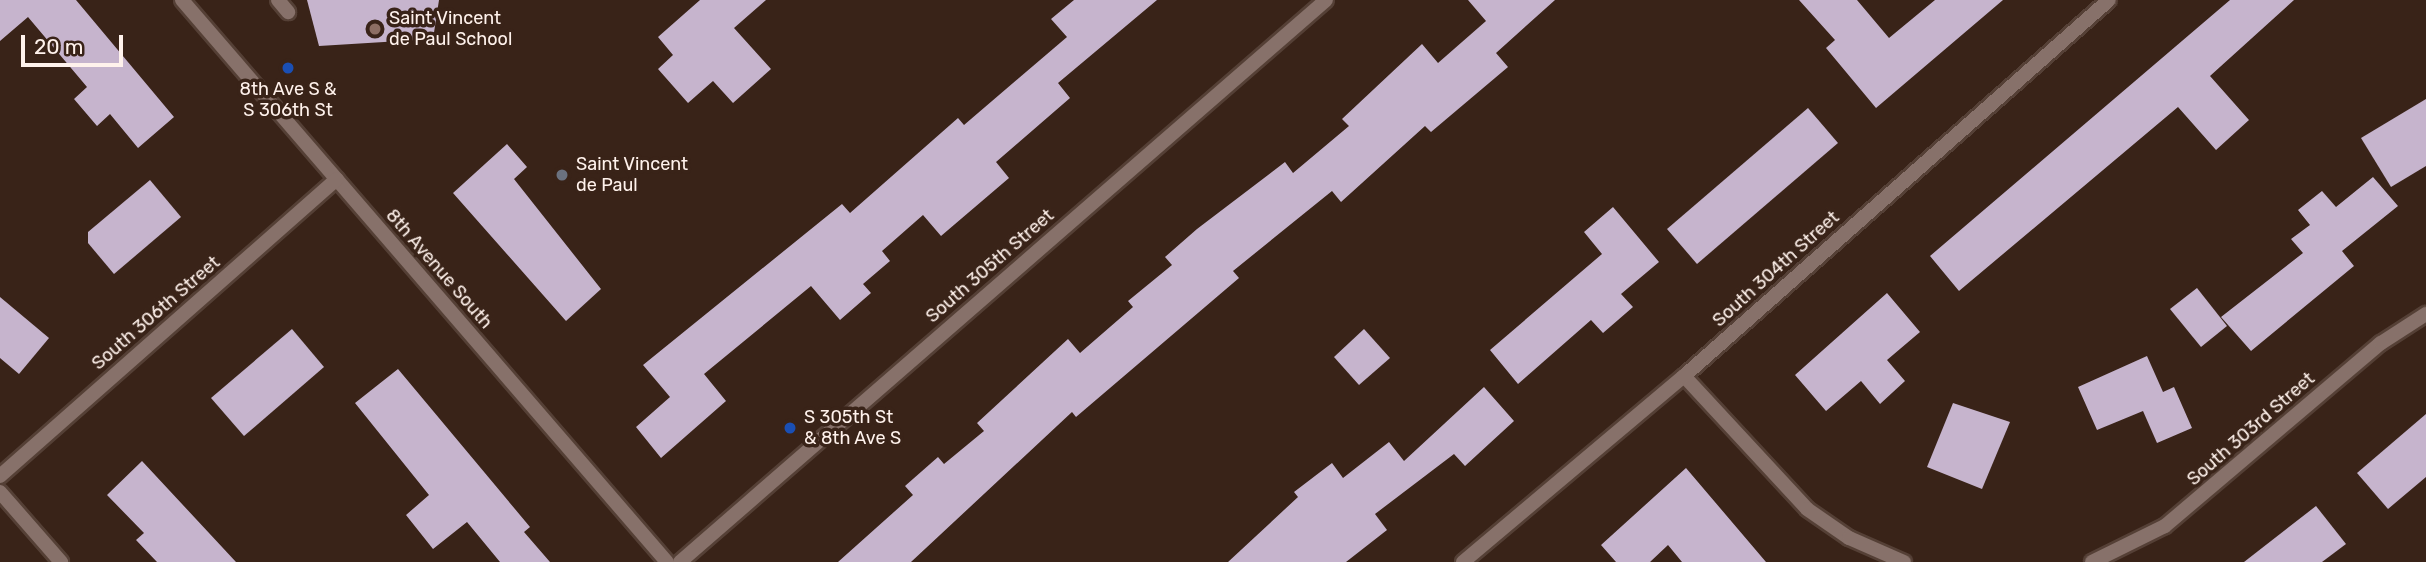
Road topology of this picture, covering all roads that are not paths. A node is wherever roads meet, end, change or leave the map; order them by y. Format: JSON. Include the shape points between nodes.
{"nodes":[{"id":1,"x":182,"y":0,"type":"edge"},
{"id":2,"x":1326,"y":0,"type":"edge"},
{"id":3,"x":2109,"y":0,"type":"edge"},
{"id":4,"x":337,"y":179,"type":"junction"},
{"id":5,"x":2426,"y":314,"type":"edge"},
{"id":6,"x":1684,"y":376,"type":"junction"},
{"id":7,"x":0,"y":476,"type":"edge"},
{"id":8,"x":0,"y":492,"type":"edge"},
{"id":9,"x":61,"y":562,"type":"edge"},
{"id":10,"x":667,"y":562,"type":"edge"},
{"id":11,"x":680,"y":562,"type":"edge"},
{"id":12,"x":1463,"y":562,"type":"edge"},
{"id":13,"x":1904,"y":562,"type":"edge"},
{"id":14,"x":2092,"y":562,"type":"edge"}],
"edges":[{"from":1,"to":4,"type":"street","name":"8th Avenue South"},
{"from":2,"to":11,"type":"street","name":"South 305th Street"},
{"from":3,"to":6,"type":"street","name":"South 304th Street"},
{"from":4,"to":7,"type":"street","name":"South 306th Street"},
{"from":4,"to":10,"type":"street","name":"8th Avenue South"},
{"from":5,"to":14,"type":"street","name":"South 303rd Street","via":[[2381,343],[2165,526]]},
{"from":6,"to":12,"type":"street","name":"South 304th Street"},
{"from":6,"to":13,"type":"street","via":[[1807,509],[1859,543]]},
{"from":8,"to":9,"type":"street"}]}
